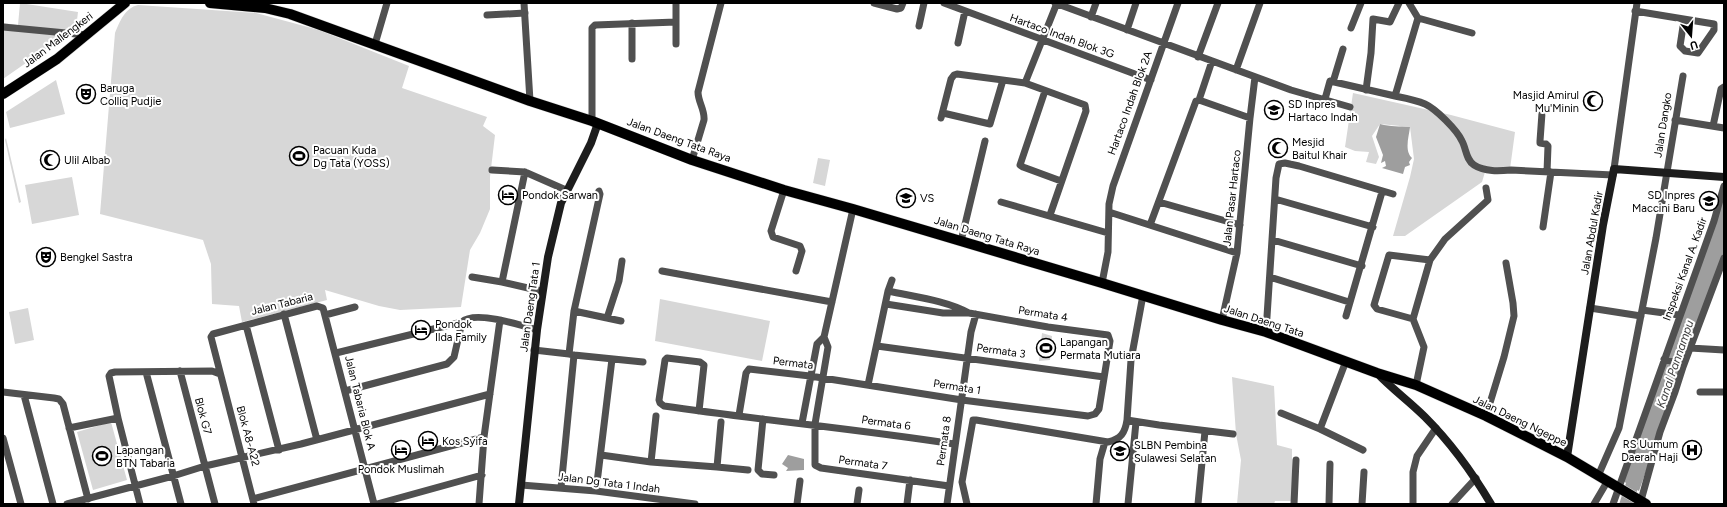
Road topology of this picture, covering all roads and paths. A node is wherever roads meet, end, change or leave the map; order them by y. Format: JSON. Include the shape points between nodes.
{"nodes":[{"id":1,"x":126,"y":3,"type":"edge"},
{"id":2,"x":210,"y":3,"type":"edge"},
{"id":3,"x":388,"y":3,"type":"edge"},
{"id":4,"x":524,"y":3,"type":"edge"},
{"id":5,"x":676,"y":3,"type":"edge"},
{"id":6,"x":721,"y":3,"type":"edge"},
{"id":7,"x":874,"y":3,"type":"edge"},
{"id":8,"x":903,"y":3,"type":"edge"},
{"id":9,"x":924,"y":3,"type":"edge"},
{"id":10,"x":944,"y":3,"type":"edge"},
{"id":11,"x":1056,"y":3,"type":"edge"},
{"id":12,"x":1096,"y":3,"type":"edge"},
{"id":13,"x":1136,"y":3,"type":"edge"},
{"id":14,"x":1178,"y":3,"type":"edge"},
{"id":15,"x":1218,"y":3,"type":"edge"},
{"id":16,"x":1260,"y":3,"type":"edge"},
{"id":17,"x":1360,"y":3,"type":"edge"},
{"id":18,"x":1399,"y":3,"type":"edge"},
{"id":19,"x":1409,"y":3,"type":"edge"},
{"id":20,"x":1637,"y":3,"type":"edge"},
{"id":21,"x":265,"y":6,"type":"edge"},
{"id":22,"x":966,"y":11,"type":"junction"},
{"id":23,"x":1635,"y":11,"type":"junction"},
{"id":24,"x":525,"y":13,"type":"junction"},
{"id":25,"x":488,"y":15,"type":"dead end"},
{"id":26,"x":1091,"y":17,"type":"junction"},
{"id":27,"x":1418,"y":18,"type":"junction"},
{"id":28,"x":1684,"y":20,"type":"junction"},
{"id":29,"x":676,"y":22,"type":"junction"},
{"id":30,"x":632,"y":23,"type":"junction"},
{"id":31,"x":918,"y":26,"type":"dead end"},
{"id":32,"x":3,"y":27,"type":"edge"},
{"id":33,"x":1351,"y":28,"type":"dead end"},
{"id":34,"x":1127,"y":30,"type":"junction"},
{"id":35,"x":1472,"y":33,"type":"dead end"},
{"id":36,"x":87,"y":35,"type":"junction"},
{"id":37,"x":1042,"y":40,"type":"junction"},
{"id":38,"x":958,"y":43,"type":"dead end"},
{"id":39,"x":375,"y":44,"type":"junction"},
{"id":40,"x":676,"y":44,"type":"dead end"},
{"id":41,"x":1163,"y":44,"type":"junction"},
{"id":42,"x":1343,"y":49,"type":"dead end"},
{"id":43,"x":1198,"y":57,"type":"junction"},
{"id":44,"x":632,"y":59,"type":"dead end"},
{"id":45,"x":1212,"y":62,"type":"junction"},
{"id":46,"x":1236,"y":70,"type":"junction"},
{"id":47,"x":1257,"y":77,"type":"junction"},
{"id":48,"x":1682,"y":79,"type":"dead end"},
{"id":49,"x":1003,"y":80,"type":"junction"},
{"id":50,"x":1151,"y":80,"type":"junction"},
{"id":51,"x":1333,"y":82,"type":"junction"},
{"id":52,"x":1025,"y":83,"type":"junction"},
{"id":53,"x":1724,"y":87,"type":"edge"},
{"id":54,"x":1366,"y":90,"type":"junction"},
{"id":55,"x":1046,"y":91,"type":"junction"},
{"id":56,"x":3,"y":94,"type":"edge"},
{"id":57,"x":1395,"y":96,"type":"junction"},
{"id":58,"x":1199,"y":100,"type":"junction"},
{"id":59,"x":1324,"y":100,"type":"junction"},
{"id":60,"x":530,"y":101,"type":"junction"},
{"id":61,"x":1350,"y":107,"type":"dead end"},
{"id":62,"x":1547,"y":110,"type":"dead end"},
{"id":63,"x":1250,"y":118,"type":"junction"},
{"id":64,"x":1675,"y":120,"type":"junction"},
{"id":65,"x":595,"y":122,"type":"junction"},
{"id":66,"x":1713,"y":126,"type":"junction"},
{"id":67,"x":1724,"y":128,"type":"edge"},
{"id":68,"x":985,"y":141,"type":"dead end"},
{"id":69,"x":692,"y":160,"type":"junction"},
{"id":70,"x":492,"y":170,"type":"dead end"},
{"id":71,"x":525,"y":172,"type":"junction"},
{"id":72,"x":1549,"y":172,"type":"junction"},
{"id":73,"x":1613,"y":172,"type":"junction"},
{"id":74,"x":1667,"y":173,"type":"junction"},
{"id":75,"x":1724,"y":177,"type":"edge"},
{"id":76,"x":1061,"y":181,"type":"junction"},
{"id":77,"x":1724,"y":186,"type":"edge"},
{"id":78,"x":1486,"y":188,"type":"dead end"},
{"id":79,"x":566,"y":190,"type":"junction"},
{"id":80,"x":784,"y":190,"type":"junction"},
{"id":81,"x":599,"y":191,"type":"dead end"},
{"id":82,"x":1382,"y":192,"type":"junction"},
{"id":83,"x":1393,"y":194,"type":"dead end"},
{"id":84,"x":1275,"y":199,"type":"junction"},
{"id":85,"x":1001,"y":202,"type":"dead end"},
{"id":86,"x":1159,"y":202,"type":"junction"},
{"id":87,"x":853,"y":209,"type":"junction"},
{"id":88,"x":1109,"y":212,"type":"junction"},
{"id":89,"x":1050,"y":215,"type":"junction"},
{"id":90,"x":1150,"y":225,"type":"junction"},
{"id":91,"x":1240,"y":225,"type":"junction"},
{"id":92,"x":1373,"y":227,"type":"junction"},
{"id":93,"x":1543,"y":227,"type":"dead end"},
{"id":94,"x":1108,"y":233,"type":"junction"},
{"id":95,"x":1273,"y":240,"type":"junction"},
{"id":96,"x":961,"y":241,"type":"junction"},
{"id":97,"x":1237,"y":253,"type":"junction"},
{"id":98,"x":1724,"y":258,"type":"edge"},
{"id":99,"x":1430,"y":260,"type":"junction"},
{"id":100,"x":622,"y":261,"type":"dead end"},
{"id":101,"x":1506,"y":263,"type":"dead end"},
{"id":102,"x":1362,"y":266,"type":"junction"},
{"id":103,"x":662,"y":271,"type":"dead end"},
{"id":104,"x":796,"y":271,"type":"dead end"},
{"id":105,"x":472,"y":277,"type":"dead end"},
{"id":106,"x":1270,"y":277,"type":"junction"},
{"id":107,"x":892,"y":280,"type":"dead end"},
{"id":108,"x":502,"y":282,"type":"junction"},
{"id":109,"x":1102,"y":282,"type":"junction"},
{"id":110,"x":888,"y":291,"type":"junction"},
{"id":111,"x":541,"y":292,"type":"junction"},
{"id":112,"x":1143,"y":295,"type":"junction"},
{"id":113,"x":832,"y":302,"type":"junction"},
{"id":114,"x":1349,"y":302,"type":"junction"},
{"id":115,"x":886,"y":304,"type":"junction"},
{"id":116,"x":355,"y":306,"type":"dead end"},
{"id":117,"x":1590,"y":308,"type":"junction"},
{"id":118,"x":324,"y":311,"type":"junction"},
{"id":119,"x":574,"y":311,"type":"junction"},
{"id":120,"x":1641,"y":313,"type":"junction"},
{"id":121,"x":284,"y":314,"type":"junction"},
{"id":122,"x":974,"y":314,"type":"junction"},
{"id":123,"x":1679,"y":315,"type":"junction"},
{"id":124,"x":1346,"y":316,"type":"dead end"},
{"id":125,"x":607,"y":318,"type":"junction"},
{"id":126,"x":1413,"y":319,"type":"junction"},
{"id":127,"x":500,"y":320,"type":"junction"},
{"id":128,"x":1222,"y":320,"type":"junction"},
{"id":129,"x":621,"y":321,"type":"dead end"},
{"id":130,"x":462,"y":322,"type":"junction"},
{"id":131,"x":246,"y":325,"type":"junction"},
{"id":132,"x":537,"y":330,"type":"junction"},
{"id":133,"x":1266,"y":332,"type":"junction"},
{"id":134,"x":824,"y":337,"type":"junction"},
{"id":135,"x":877,"y":346,"type":"junction"},
{"id":136,"x":1690,"y":348,"type":"junction"},
{"id":137,"x":534,"y":350,"type":"junction"},
{"id":138,"x":1724,"y":350,"type":"edge"},
{"id":139,"x":336,"y":354,"type":"junction"},
{"id":140,"x":571,"y":354,"type":"junction"},
{"id":141,"x":967,"y":358,"type":"junction"},
{"id":142,"x":612,"y":359,"type":"junction"},
{"id":143,"x":1664,"y":359,"type":"junction"},
{"id":144,"x":1346,"y":361,"type":"junction"},
{"id":145,"x":643,"y":362,"type":"dead end"},
{"id":146,"x":1684,"y":365,"type":"junction"},
{"id":147,"x":180,"y":371,"type":"junction"},
{"id":148,"x":146,"y":372,"type":"junction"},
{"id":149,"x":220,"y":374,"type":"junction"},
{"id":150,"x":1377,"y":374,"type":"junction"},
{"id":151,"x":810,"y":376,"type":"junction"},
{"id":152,"x":1104,"y":377,"type":"junction"},
{"id":153,"x":822,"y":378,"type":"junction"},
{"id":154,"x":868,"y":384,"type":"junction"},
{"id":155,"x":1416,"y":386,"type":"junction"},
{"id":156,"x":345,"y":390,"type":"junction"},
{"id":157,"x":3,"y":392,"type":"edge"},
{"id":158,"x":1700,"y":392,"type":"dead end"},
{"id":159,"x":1724,"y":392,"type":"edge"},
{"id":160,"x":490,"y":394,"type":"junction"},
{"id":161,"x":24,"y":395,"type":"junction"},
{"id":162,"x":962,"y":400,"type":"junction"},
{"id":163,"x":698,"y":411,"type":"junction"},
{"id":164,"x":1282,"y":413,"type":"dead end"},
{"id":165,"x":740,"y":415,"type":"junction"},
{"id":166,"x":656,"y":416,"type":"dead end"},
{"id":167,"x":1486,"y":416,"type":"junction"},
{"id":168,"x":118,"y":418,"type":"junction"},
{"id":169,"x":763,"y":419,"type":"junction"},
{"id":170,"x":1127,"y":420,"type":"junction"},
{"id":171,"x":721,"y":422,"type":"dead end"},
{"id":172,"x":1136,"y":422,"type":"junction"},
{"id":173,"x":802,"y":423,"type":"junction"},
{"id":174,"x":815,"y":424,"type":"junction"},
{"id":175,"x":69,"y":428,"type":"junction"},
{"id":176,"x":1436,"y":428,"type":"junction"},
{"id":177,"x":1320,"y":429,"type":"junction"},
{"id":178,"x":355,"y":430,"type":"junction"},
{"id":179,"x":1205,"y":431,"type":"junction"},
{"id":180,"x":1234,"y":434,"type":"dead end"},
{"id":181,"x":484,"y":437,"type":"junction"},
{"id":182,"x":3,"y":438,"type":"edge"},
{"id":183,"x":317,"y":440,"type":"junction"},
{"id":184,"x":1105,"y":442,"type":"junction"},
{"id":185,"x":954,"y":444,"type":"junction"},
{"id":186,"x":4,"y":448,"type":"edge"},
{"id":187,"x":279,"y":450,"type":"junction"},
{"id":188,"x":1363,"y":450,"type":"dead end"},
{"id":189,"x":601,"y":455,"type":"junction"},
{"id":190,"x":243,"y":458,"type":"junction"},
{"id":191,"x":1567,"y":458,"type":"junction"},
{"id":192,"x":1296,"y":460,"type":"dead end"},
{"id":193,"x":650,"y":462,"type":"junction"},
{"id":194,"x":1330,"y":464,"type":"dead end"},
{"id":195,"x":205,"y":466,"type":"junction"},
{"id":196,"x":717,"y":467,"type":"junction"},
{"id":197,"x":364,"y":468,"type":"junction"},
{"id":198,"x":748,"y":470,"type":"dead end"},
{"id":199,"x":1364,"y":472,"type":"dead end"},
{"id":200,"x":482,"y":475,"type":"junction"},
{"id":201,"x":774,"y":475,"type":"dead end"},
{"id":202,"x":174,"y":476,"type":"junction"},
{"id":203,"x":1598,"y":476,"type":"junction"},
{"id":204,"x":1476,"y":478,"type":"junction"},
{"id":205,"x":910,"y":480,"type":"junction"},
{"id":206,"x":800,"y":481,"type":"dead end"},
{"id":207,"x":1608,"y":482,"type":"junction"},
{"id":208,"x":521,"y":485,"type":"junction"},
{"id":209,"x":949,"y":486,"type":"junction"},
{"id":210,"x":136,"y":487,"type":"junction"},
{"id":211,"x":561,"y":488,"type":"junction"},
{"id":212,"x":1619,"y":488,"type":"junction"},
{"id":213,"x":859,"y":490,"type":"dead end"},
{"id":214,"x":596,"y":491,"type":"junction"},
{"id":215,"x":88,"y":499,"type":"junction"},
{"id":216,"x":253,"y":501,"type":"edge"},
{"id":217,"x":1641,"y":502,"type":"edge"},
{"id":218,"x":21,"y":504,"type":"edge"},
{"id":219,"x":53,"y":504,"type":"edge"},
{"id":220,"x":69,"y":504,"type":"edge"},
{"id":221,"x":140,"y":504,"type":"edge"},
{"id":222,"x":181,"y":504,"type":"edge"},
{"id":223,"x":215,"y":504,"type":"edge"},
{"id":224,"x":376,"y":504,"type":"edge"},
{"id":225,"x":479,"y":504,"type":"edge"},
{"id":226,"x":519,"y":504,"type":"edge"},
{"id":227,"x":695,"y":504,"type":"edge"},
{"id":228,"x":797,"y":504,"type":"edge"},
{"id":229,"x":857,"y":504,"type":"edge"},
{"id":230,"x":907,"y":504,"type":"edge"},
{"id":231,"x":947,"y":504,"type":"edge"},
{"id":232,"x":967,"y":504,"type":"edge"},
{"id":233,"x":1096,"y":504,"type":"edge"},
{"id":234,"x":1128,"y":504,"type":"edge"},
{"id":235,"x":1198,"y":504,"type":"edge"},
{"id":236,"x":1294,"y":504,"type":"edge"},
{"id":237,"x":1329,"y":504,"type":"edge"},
{"id":238,"x":1362,"y":504,"type":"edge"},
{"id":239,"x":1412,"y":504,"type":"edge"},
{"id":240,"x":1452,"y":504,"type":"edge"},
{"id":241,"x":1492,"y":504,"type":"edge"},
{"id":242,"x":1594,"y":504,"type":"edge"},
{"id":243,"x":1613,"y":504,"type":"edge"}],
"edges":[{"from":1,"to":36,"type":"main road","name":"Jalan Mallengkeri"},
{"from":2,"to":21,"type":"main road","name":"Jalan Daeng Tata Raya"},
{"from":3,"to":39,"type":"street"},
{"from":4,"to":24,"type":"street"},
{"from":5,"to":29,"type":"street"},
{"from":6,"to":69,"type":"street","via":[[698,92],[705,114]]},
{"from":7,"to":8,"type":"street","via":[[897,10]]},
{"from":9,"to":31,"type":"street"},
{"from":10,"to":22,"type":"street","name":"Hartaco Indah Blok 3G"},
{"from":11,"to":26,"type":"street"},
{"from":11,"to":37,"type":"street"},
{"from":12,"to":26,"type":"street"},
{"from":13,"to":34,"type":"street"},
{"from":14,"to":41,"type":"street","name":"Hartaco Indah Blok 2A"},
{"from":15,"to":43,"type":"street"},
{"from":16,"to":46,"type":"street"},
{"from":17,"to":33,"type":"street"},
{"from":18,"to":54,"type":"street","via":[[1390,22],[1373,19]]},
{"from":19,"to":27,"type":"street"},
{"from":20,"to":23,"type":"street","name":"Jalan Abdul Kadir"},
{"from":21,"to":39,"type":"main road","name":"Jalan Daeng Tata Raya"},
{"from":22,"to":37,"type":"street","name":"Hartaco Indah Blok 3G"},
{"from":22,"to":38,"type":"street"},
{"from":23,"to":28,"type":"street"},
{"from":23,"to":73,"type":"street","name":"Jalan Abdul Kadir"},
{"from":24,"to":25,"type":"street"},
{"from":24,"to":60,"type":"street"},
{"from":26,"to":34,"type":"street"},
{"from":27,"to":35,"type":"street"},
{"from":27,"to":57,"type":"street"},
{"from":28,"to":28,"type":"street","via":[[1715,26],[1698,53],[1681,48]]},
{"from":29,"to":30,"type":"street"},
{"from":29,"to":40,"type":"street"},
{"from":30,"to":44,"type":"street"},
{"from":30,"to":65,"type":"street","via":[[595,25],[592,28]]},
{"from":32,"to":36,"type":"street"},
{"from":34,"to":41,"type":"street"},
{"from":36,"to":56,"type":"main road","name":"Jalan Mallengkeri"},
{"from":37,"to":50,"type":"street","name":"Hartaco Indah Blok 3G"},
{"from":37,"to":52,"type":"street"},
{"from":39,"to":60,"type":"main road","name":"Jalan Daeng Tata Raya"},
{"from":41,"to":43,"type":"street"},
{"from":41,"to":50,"type":"street","name":"Hartaco Indah Blok 2A"},
{"from":42,"to":51,"type":"street"},
{"from":43,"to":45,"type":"street"},
{"from":45,"to":46,"type":"street"},
{"from":45,"to":58,"type":"street"},
{"from":46,"to":47,"type":"street"},
{"from":47,"to":59,"type":"street"},
{"from":47,"to":63,"type":"street","name":"Jalan Pasar Hartaco"},
{"from":48,"to":64,"type":"street","name":"Jalan Dangko"},
{"from":49,"to":49,"type":"street","via":[[954,75],[942,116],[990,124]]},
{"from":49,"to":52,"type":"street"},
{"from":50,"to":88,"type":"street","name":"Hartaco Indah Blok 2A","via":[[1113,186]]},
{"from":51,"to":54,"type":"street"},
{"from":51,"to":59,"type":"street","via":[[1330,81]]},
{"from":52,"to":55,"type":"street"},
{"from":53,"to":66,"type":"street","via":[[1720,92]]},
{"from":54,"to":57,"type":"street"},
{"from":55,"to":76,"type":"street","via":[[1086,106]]},
{"from":55,"to":76,"type":"street","via":[[1020,165]]},
{"from":57,"to":72,"type":"street","via":[[1424,104],[1439,115],[1461,138],[1474,165],[1498,171]]},
{"from":58,"to":63,"type":"street"},
{"from":58,"to":86,"type":"street","via":[[1195,102]]},
{"from":59,"to":61,"type":"street"},
{"from":60,"to":65,"type":"main road","name":"Jalan Daeng Tata Raya"},
{"from":62,"to":72,"type":"street","via":[[1542,113],[1540,143],[1548,146]]},
{"from":63,"to":91,"type":"street","name":"Jalan Pasar Hartaco"},
{"from":64,"to":66,"type":"street"},
{"from":64,"to":74,"type":"street","name":"Jalan Dangko"},
{"from":65,"to":69,"type":"main road","name":"Jalan Daeng Tata Raya"},
{"from":65,"to":79,"type":"main road","name":"Jalan Daeng Tata 1","via":[[591,143]]},
{"from":66,"to":67,"type":"street"},
{"from":68,"to":96,"type":"street"},
{"from":69,"to":80,"type":"main road","name":"Jalan Daeng Tata Raya"},
{"from":70,"to":71,"type":"street"},
{"from":71,"to":79,"type":"street"},
{"from":71,"to":108,"type":"street"},
{"from":72,"to":73,"type":"street"},
{"from":72,"to":93,"type":"street"},
{"from":73,"to":74,"type":"main road","name":"Jalan Dangko"},
{"from":73,"to":117,"type":"main road","name":"Jalan Abdul Kadir"},
{"from":74,"to":75,"type":"main road","name":"Jalan Dangko"},
{"from":74,"to":120,"type":"street"},
{"from":76,"to":89,"type":"street"},
{"from":77,"to":123,"type":"street","name":"Inspeksi Kanal A. Kadir","via":[[1714,221]]},
{"from":78,"to":99,"type":"street","via":[[1488,200],[1445,240]]},
{"from":79,"to":111,"type":"main road","name":"Jalan Daeng Tata 1","via":[[555,225]]},
{"from":80,"to":87,"type":"main road","name":"Jalan Daeng Tata Raya"},
{"from":80,"to":104,"type":"street","via":[[771,231],[773,237],[778,240],[800,246],[802,251]]},
{"from":81,"to":119,"type":"street"},
{"from":82,"to":83,"type":"street"},
{"from":82,"to":84,"type":"street","via":[[1285,163],[1279,164],[1277,169]]},
{"from":82,"to":92,"type":"street"},
{"from":84,"to":92,"type":"street"},
{"from":84,"to":95,"type":"street"},
{"from":85,"to":89,"type":"street"},
{"from":86,"to":90,"type":"street"},
{"from":86,"to":91,"type":"street"},
{"from":87,"to":96,"type":"main road","name":"Jalan Daeng Tata Raya"},
{"from":87,"to":113,"type":"street"},
{"from":88,"to":90,"type":"street"},
{"from":88,"to":94,"type":"street","name":"Hartaco Indah Blok 2A"},
{"from":89,"to":94,"type":"street"},
{"from":90,"to":97,"type":"street"},
{"from":91,"to":97,"type":"street","name":"Jalan Pasar Hartaco"},
{"from":92,"to":102,"type":"street"},
{"from":94,"to":109,"type":"street","name":"Hartaco Indah Blok 2A","via":[[1107,260]]},
{"from":95,"to":102,"type":"street"},
{"from":95,"to":106,"type":"street"},
{"from":96,"to":109,"type":"main road","name":"Jalan Daeng Tata Raya"},
{"from":97,"to":128,"type":"street","name":"Jalan Pasar Hartaco"},
{"from":98,"to":136,"type":"street"},
{"from":99,"to":126,"type":"street"},
{"from":99,"to":126,"type":"street","via":[[1389,255],[1374,305]]},
{"from":100,"to":125,"type":"street","via":[[619,281]]},
{"from":101,"to":167,"type":"street","via":[[1514,316]]},
{"from":102,"to":114,"type":"street"},
{"from":103,"to":113,"type":"street"},
{"from":105,"to":108,"type":"street"},
{"from":106,"to":114,"type":"street"},
{"from":106,"to":133,"type":"street"},
{"from":107,"to":110,"type":"street"},
{"from":108,"to":111,"type":"street"},
{"from":109,"to":112,"type":"main road","name":"Jalan Daeng Tata Raya"},
{"from":110,"to":115,"type":"street"},
{"from":110,"to":122,"type":"street","via":[[958,307]]},
{"from":111,"to":132,"type":"main road","name":"Jalan Daeng Tata 1"},
{"from":112,"to":128,"type":"main road","name":"Jalan Daeng Tata"},
{"from":112,"to":170,"type":"street","via":[[1131,360]]},
{"from":113,"to":134,"type":"street"},
{"from":114,"to":124,"type":"street"},
{"from":115,"to":122,"type":"street","via":[[943,313]]},
{"from":115,"to":135,"type":"street"},
{"from":116,"to":118,"type":"street","name":"Jalan Tabaria"},
{"from":117,"to":120,"type":"street"},
{"from":117,"to":191,"type":"main road","name":"Jalan Abdul Kadir"},
{"from":118,"to":121,"type":"street","name":"Jalan Tabaria","via":[[317,306]]},
{"from":118,"to":139,"type":"street","name":"Jalan Tabaria Blok A"},
{"from":119,"to":125,"type":"street"},
{"from":119,"to":140,"type":"street"},
{"from":120,"to":123,"type":"street"},
{"from":120,"to":203,"type":"street","via":[[1619,428]]},
{"from":121,"to":131,"type":"street","name":"Jalan Tabaria"},
{"from":121,"to":183,"type":"street"},
{"from":122,"to":141,"type":"street"},
{"from":122,"to":152,"type":"street","name":"Permata 4","via":[[1105,334],[1109,336],[1110,341]]},
{"from":123,"to":143,"type":"street","name":"Inspeksi Kanal A. Kadir"},
{"from":125,"to":129,"type":"street"},
{"from":126,"to":155,"type":"street","via":[[1424,347]]},
{"from":127,"to":130,"type":"street","via":[[473,317]]},
{"from":127,"to":132,"type":"street"},
{"from":127,"to":160,"type":"street"},
{"from":128,"to":133,"type":"main road","name":"Jalan Daeng Tata"},
{"from":130,"to":139,"type":"street"},
{"from":130,"to":156,"type":"street","via":[[454,357],[447,364]]},
{"from":131,"to":149,"type":"street","name":"Jalan Tabaria","via":[[212,335]]},
{"from":131,"to":187,"type":"street"},
{"from":132,"to":137,"type":"main road","name":"Jalan Daeng Tata 1"},
{"from":133,"to":144,"type":"main road","name":"Jalan Daeng Tata"},
{"from":134,"to":151,"type":"street","via":[[817,344]]},
{"from":134,"to":153,"type":"street","via":[[828,347]]},
{"from":135,"to":141,"type":"street"},
{"from":135,"to":154,"type":"street"},
{"from":136,"to":138,"type":"street"},
{"from":136,"to":146,"type":"street"},
{"from":137,"to":140,"type":"street"},
{"from":137,"to":208,"type":"main road","name":"Jalan Daeng Tata 1"},
{"from":139,"to":156,"type":"street","name":"Jalan Tabaria Blok A"},
{"from":140,"to":142,"type":"street"},
{"from":140,"to":211,"type":"street"},
{"from":141,"to":152,"type":"street","name":"Permata 3"},
{"from":141,"to":162,"type":"street"},
{"from":142,"to":145,"type":"street"},
{"from":142,"to":189,"type":"street"},
{"from":143,"to":146,"type":"street"},
{"from":143,"to":212,"type":"street","name":"Inspeksi Kanal A. Kadir"},
{"from":144,"to":150,"type":"main road","name":"Jalan Daeng Tata"},
{"from":144,"to":177,"type":"street"},
{"from":146,"to":217,"type":"street","via":[[1660,432]]},
{"from":147,"to":148,"type":"street"},
{"from":147,"to":149,"type":"street","via":[[212,371]]},
{"from":147,"to":195,"type":"street","name":"Blok G7"},
{"from":148,"to":168,"type":"street","via":[[115,372],[109,376]]},
{"from":148,"to":202,"type":"street"},
{"from":149,"to":190,"type":"street","name":"Blok A8-A22"},
{"from":150,"to":155,"type":"main road","name":"Jalan Daeng Ngeppe"},
{"from":150,"to":176,"type":"main road"},
{"from":151,"to":153,"type":"street","name":"Permata"},
{"from":151,"to":165,"type":"street","name":"Permata","via":[[747,370]]},
{"from":151,"to":173,"type":"street"},
{"from":152,"to":162,"type":"street","name":"Permata 1","via":[[1099,409],[1096,414],[1088,416]]},
{"from":153,"to":154,"type":"street","name":"Permata 1"},
{"from":153,"to":174,"type":"street","name":"Permata"},
{"from":154,"to":162,"type":"street","name":"Permata 1"},
{"from":155,"to":167,"type":"main road","name":"Jalan Daeng Ngeppe"},
{"from":156,"to":178,"type":"street","name":"Jalan Tabaria Blok A"},
{"from":157,"to":161,"type":"street"},
{"from":158,"to":159,"type":"street"},
{"from":160,"to":178,"type":"street"},
{"from":160,"to":181,"type":"street"},
{"from":161,"to":175,"type":"street","via":[[59,400]]},
{"from":161,"to":219,"type":"street"},
{"from":162,"to":185,"type":"street","name":"Permata 8"},
{"from":163,"to":163,"type":"street","via":[[704,365],[700,362],[667,358],[660,403],[664,406]]},
{"from":163,"to":165,"type":"street"},
{"from":164,"to":177,"type":"street"},
{"from":165,"to":169,"type":"street"},
{"from":166,"to":193,"type":"street"},
{"from":167,"to":191,"type":"main road","name":"Jalan Daeng Ngeppe"},
{"from":168,"to":175,"type":"street"},
{"from":168,"to":210,"type":"street"},
{"from":169,"to":173,"type":"street"},
{"from":169,"to":201,"type":"street","via":[[758,470],[762,474]]},
{"from":170,"to":172,"type":"street"},
{"from":170,"to":184,"type":"street","via":[[1125,432],[1114,440]]},
{"from":171,"to":196,"type":"street"},
{"from":172,"to":179,"type":"street"},
{"from":172,"to":234,"type":"street"},
{"from":173,"to":174,"type":"street"},
{"from":174,"to":185,"type":"street","name":"Permata 6"},
{"from":174,"to":205,"type":"street","name":"Permata 7","via":[[814,462],[817,467]]},
{"from":175,"to":215,"type":"street"},
{"from":176,"to":204,"type":"main road"},
{"from":176,"to":239,"type":"street","via":[[1417,456],[1413,472]]},
{"from":177,"to":188,"type":"street"},
{"from":178,"to":183,"type":"street"},
{"from":178,"to":197,"type":"street","name":"Jalan Tabaria Blok A"},
{"from":179,"to":180,"type":"street"},
{"from":179,"to":235,"type":"street"},
{"from":181,"to":197,"type":"street"},
{"from":181,"to":200,"type":"street"},
{"from":182,"to":186,"type":"street"},
{"from":183,"to":187,"type":"street"},
{"from":184,"to":232,"type":"street","via":[[974,420],[971,424],[962,482]]},
{"from":184,"to":233,"type":"street","via":[[1100,459]]},
{"from":185,"to":209,"type":"street","name":"Permata 8"},
{"from":186,"to":218,"type":"street"},
{"from":187,"to":190,"type":"street"},
{"from":189,"to":193,"type":"street"},
{"from":189,"to":214,"type":"street"},
{"from":190,"to":195,"type":"street"},
{"from":190,"to":216,"type":"street","name":"Blok A8-A22"},
{"from":191,"to":203,"type":"main road","name":"Jalan Daeng Ngeppe"},
{"from":192,"to":236,"type":"street"},
{"from":193,"to":196,"type":"street"},
{"from":194,"to":237,"type":"street"},
{"from":195,"to":202,"type":"street"},
{"from":195,"to":223,"type":"street","name":"Blok G7"},
{"from":196,"to":198,"type":"street"},
{"from":197,"to":216,"type":"street"},
{"from":197,"to":224,"type":"street","name":"Jalan Tabaria Blok A"},
{"from":199,"to":238,"type":"street"},
{"from":200,"to":224,"type":"street"},
{"from":200,"to":225,"type":"street"},
{"from":202,"to":210,"type":"street"},
{"from":202,"to":222,"type":"street"},
{"from":203,"to":207,"type":"main road","name":"Jalan Daeng Ngeppe"},
{"from":204,"to":240,"type":"street"},
{"from":204,"to":241,"type":"main road"},
{"from":205,"to":209,"type":"street","name":"Permata 7"},
{"from":205,"to":230,"type":"street"},
{"from":206,"to":228,"type":"street"},
{"from":207,"to":212,"type":"main road","name":"Jalan Daeng Ngeppe"},
{"from":207,"to":242,"type":"street"},
{"from":208,"to":211,"type":"street","name":"Jalan Dg Tata 1 Indah"},
{"from":208,"to":226,"type":"main road","name":"Jalan Daeng Tata 1"},
{"from":209,"to":231,"type":"street","name":"Permata 8"},
{"from":210,"to":215,"type":"street"},
{"from":210,"to":221,"type":"street"},
{"from":211,"to":214,"type":"street","name":"Jalan Dg Tata 1 Indah"},
{"from":212,"to":217,"type":"main road","name":"Jalan Daeng Ngeppe"},
{"from":212,"to":243,"type":"street","name":"Inspeksi Kanal A. Kadir"},
{"from":213,"to":229,"type":"street"},
{"from":214,"to":227,"type":"street","name":"Jalan Dg Tata 1 Indah"},
{"from":215,"to":220,"type":"street"}]}
